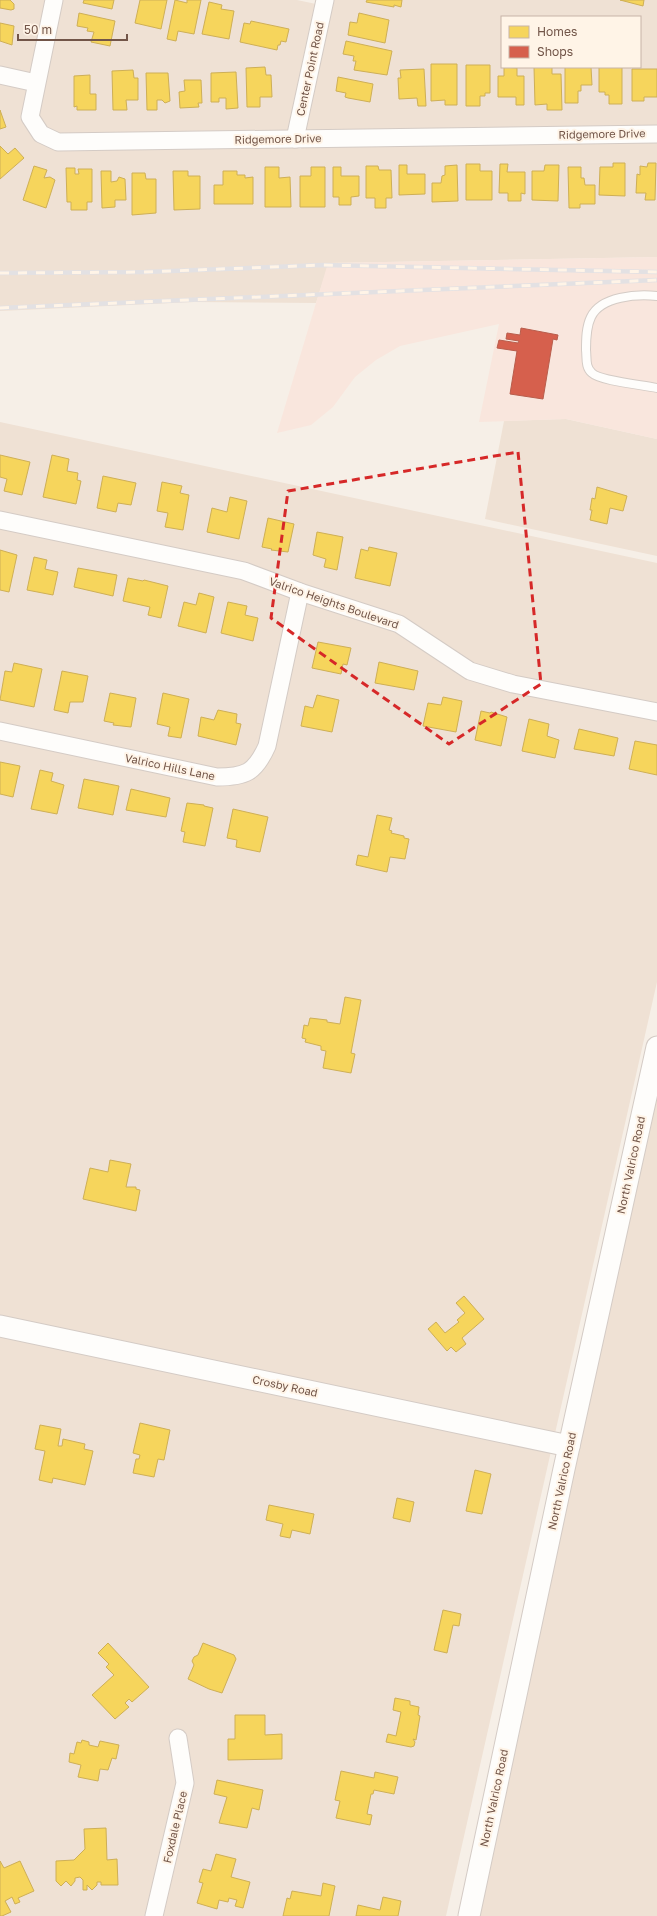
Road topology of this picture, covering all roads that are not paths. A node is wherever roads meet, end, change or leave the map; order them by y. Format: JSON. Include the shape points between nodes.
{"nodes":[{"id":1,"x":54,"y":0,"type":"edge"},
{"id":2,"x":325,"y":0,"type":"edge"},
{"id":3,"x":0,"y":75,"type":"edge"},
{"id":4,"x":36,"y":83,"type":"junction"},
{"id":5,"x":657,"y":134,"type":"edge"},
{"id":6,"x":295,"y":139,"type":"junction"},
{"id":7,"x":657,"y":296,"type":"edge"},
{"id":8,"x":657,"y":388,"type":"edge"},
{"id":9,"x":0,"y":520,"type":"edge"},
{"id":10,"x":300,"y":592,"type":"junction"},
{"id":11,"x":657,"y":712,"type":"edge"},
{"id":12,"x":0,"y":731,"type":"edge"},
{"id":13,"x":657,"y":1047,"type":"edge"},
{"id":14,"x":655,"y":1069,"type":"edge"},
{"id":15,"x":0,"y":1326,"type":"edge"},
{"id":16,"x":569,"y":1446,"type":"junction"},
{"id":17,"x":178,"y":1738,"type":"dead end"},
{"id":18,"x":154,"y":1916,"type":"edge"},
{"id":19,"x":469,"y":1916,"type":"edge"}],
"edges":[{"from":1,"to":4,"type":"street","name":"Ridgemore Drive"},
{"from":2,"to":6,"type":"street","name":"Center Point Road"},
{"from":3,"to":4,"type":"street"},
{"from":4,"to":6,"type":"street","name":"Ridgemore Drive","via":[[30,117],[41,134],[58,142]]},
{"from":5,"to":6,"type":"street","name":"Ridgemore Drive"},
{"from":7,"to":8,"type":"lane","via":[[625,296],[605,303],[591,316],[586,337],[587,365],[592,373]]},
{"from":9,"to":10,"type":"street","name":"Valrico Heights Boulevard","via":[[244,571]]},
{"from":10,"to":11,"type":"street","name":"Valrico Heights Boulevard","via":[[399,624],[470,671],[513,684]]},
{"from":10,"to":12,"type":"street","name":"Valrico Hills Lane","via":[[267,746],[252,770],[236,777],[217,777]]},
{"from":13,"to":14,"type":"street","name":"North Valrico Road"},
{"from":14,"to":16,"type":"street","name":"North Valrico Road"},
{"from":15,"to":16,"type":"street","name":"Crosby Road"},
{"from":16,"to":19,"type":"street","name":"North Valrico Road"},
{"from":17,"to":18,"type":"street","name":"Foxdale Place","via":[[185,1783]]}]}
